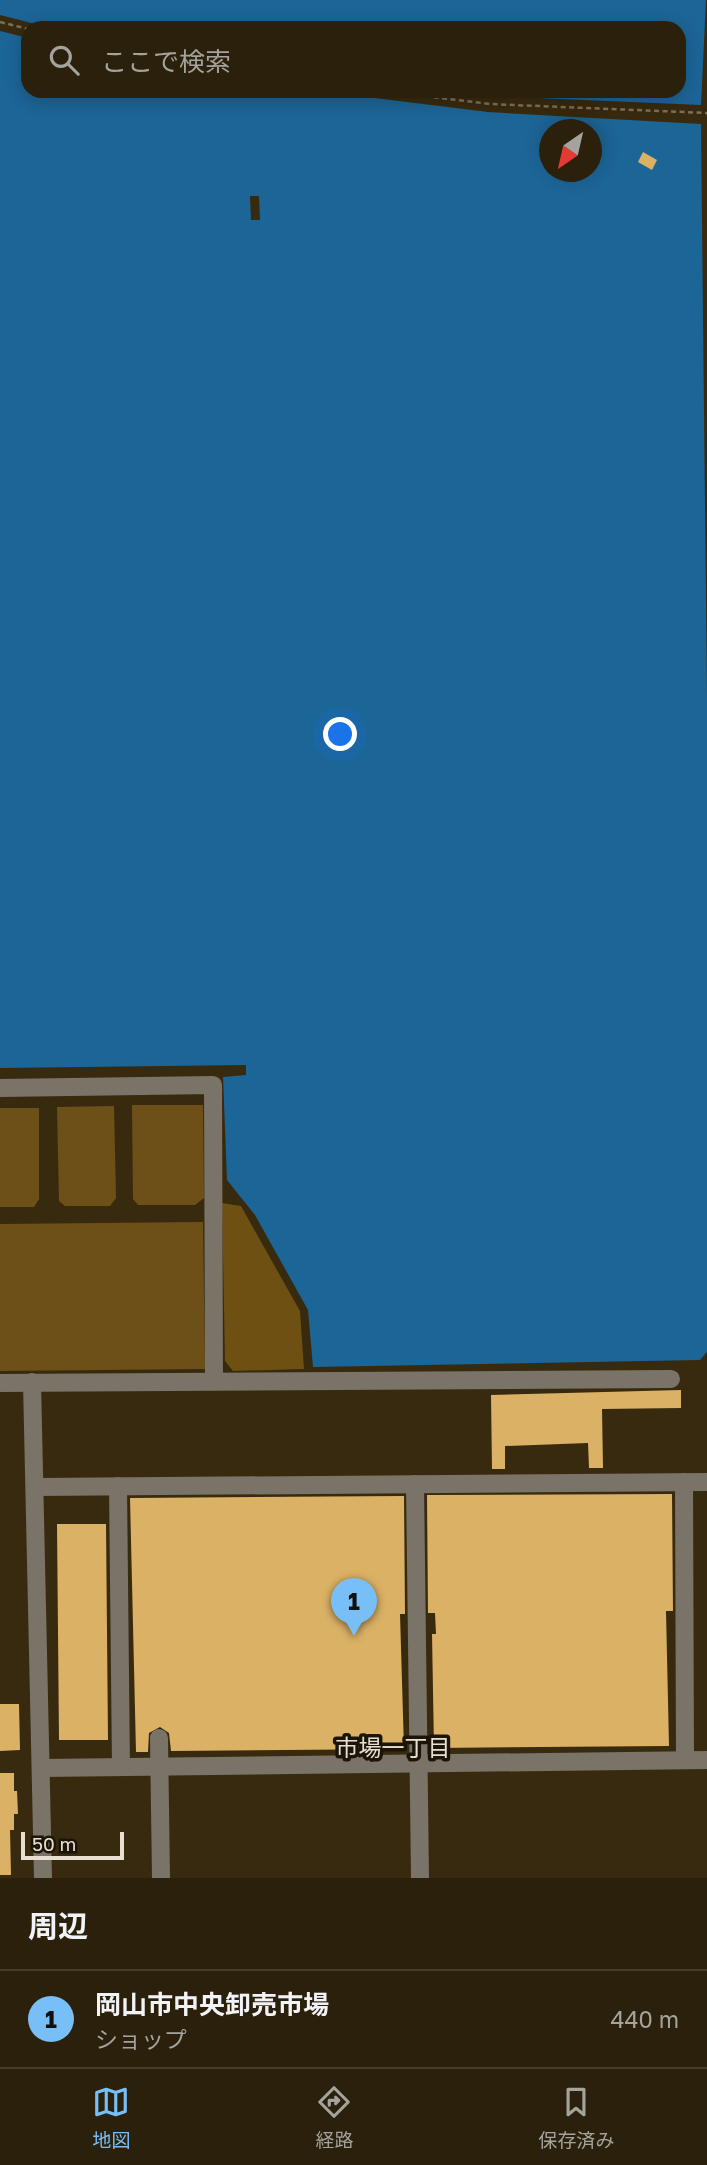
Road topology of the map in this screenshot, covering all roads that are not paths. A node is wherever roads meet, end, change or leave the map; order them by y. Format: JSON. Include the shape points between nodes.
{"nodes":[{"id":1,"x":0,"y":1087,"type":"edge"},
{"id":2,"x":671,"y":1379,"type":"dead end"},
{"id":3,"x":214,"y":1380,"type":"junction"},
{"id":4,"x":32,"y":1382,"type":"junction"},
{"id":5,"x":0,"y":1383,"type":"edge"},
{"id":6,"x":684,"y":1482,"type":"junction"},
{"id":7,"x":707,"y":1482,"type":"edge"},
{"id":8,"x":415,"y":1484,"type":"junction"},
{"id":9,"x":118,"y":1486,"type":"junction"},
{"id":10,"x":36,"y":1487,"type":"junction"},
{"id":11,"x":159,"y":1738,"type":"dead end"},
{"id":12,"x":685,"y":1760,"type":"junction"},
{"id":13,"x":707,"y":1760,"type":"edge"},
{"id":14,"x":418,"y":1763,"type":"junction"},
{"id":15,"x":121,"y":1767,"type":"junction"},
{"id":16,"x":42,"y":1768,"type":"junction"},
{"id":17,"x":43,"y":1878,"type":"edge"},
{"id":18,"x":161,"y":1878,"type":"edge"},
{"id":19,"x":420,"y":1878,"type":"edge"}],
"edges":[{"from":1,"to":3,"type":"lane","via":[[213,1085]]},
{"from":2,"to":3,"type":"lane"},
{"from":3,"to":4,"type":"lane"},
{"from":4,"to":5,"type":"lane"},
{"from":4,"to":10,"type":"lane"},
{"from":6,"to":7,"type":"lane"},
{"from":6,"to":8,"type":"lane"},
{"from":6,"to":12,"type":"lane"},
{"from":8,"to":9,"type":"lane"},
{"from":8,"to":14,"type":"lane"},
{"from":9,"to":10,"type":"lane"},
{"from":9,"to":15,"type":"lane"},
{"from":10,"to":16,"type":"lane"},
{"from":11,"to":18,"type":"lane"},
{"from":12,"to":13,"type":"lane"},
{"from":12,"to":14,"type":"lane"},
{"from":14,"to":15,"type":"lane"},
{"from":14,"to":19,"type":"lane"},
{"from":15,"to":16,"type":"lane"},
{"from":16,"to":17,"type":"lane"}]}
